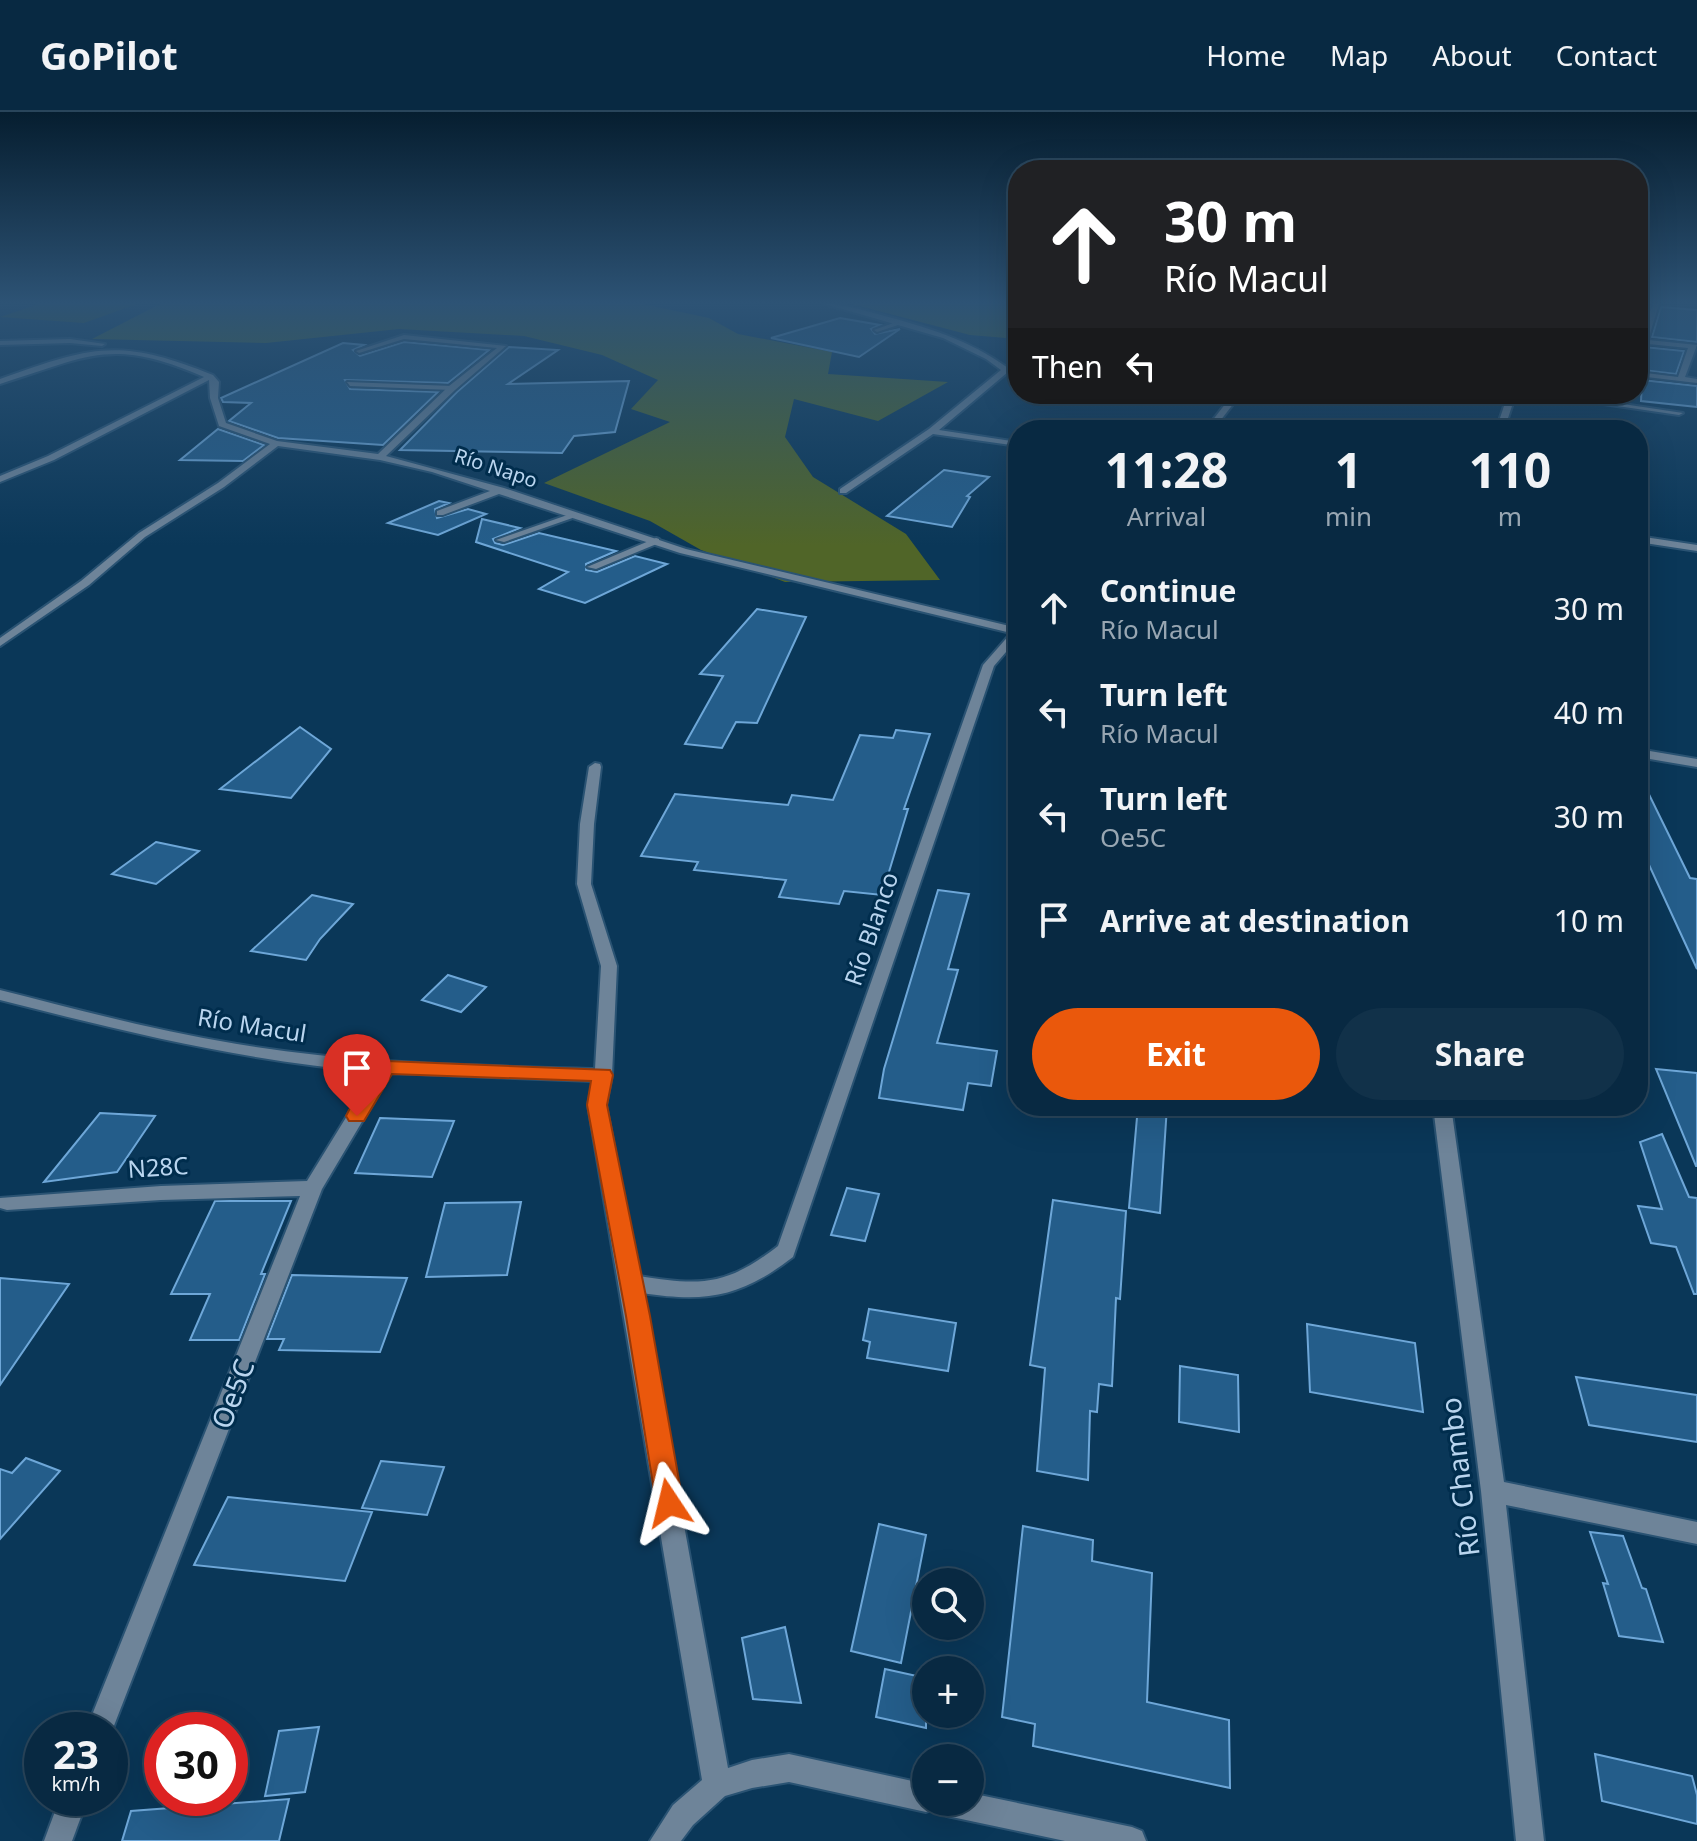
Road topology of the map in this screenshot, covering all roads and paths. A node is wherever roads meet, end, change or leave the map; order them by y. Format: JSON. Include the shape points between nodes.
{"nodes":[{"id":1,"x":195,"y":385,"type":"edge"},
{"id":2,"x":215,"y":385,"type":"edge"},
{"id":3,"x":368,"y":385,"type":"edge"},
{"id":4,"x":456,"y":385,"type":"edge"},
{"id":5,"x":987,"y":385,"type":"edge"},
{"id":6,"x":452,"y":388,"type":"junction"},
{"id":7,"x":1229,"y":404,"type":"edge"},
{"id":8,"x":1613,"y":404,"type":"edge"},
{"id":9,"x":1679,"y":413,"type":"dead end"},
{"id":10,"x":1217,"y":420,"type":"edge"},
{"id":11,"x":932,"y":431,"type":"junction"},
{"id":12,"x":1008,"y":442,"type":"edge"},
{"id":13,"x":276,"y":443,"type":"junction"},
{"id":14,"x":380,"y":457,"type":"junction"},
{"id":15,"x":0,"y":479,"type":"edge"},
{"id":16,"x":501,"y":490,"type":"junction"},
{"id":17,"x":843,"y":491,"type":"dead end"},
{"id":18,"x":440,"y":513,"type":"dead end"},
{"id":19,"x":576,"y":515,"type":"junction"},
{"id":20,"x":501,"y":540,"type":"dead end"},
{"id":21,"x":656,"y":541,"type":"junction"},
{"id":22,"x":1648,"y":541,"type":"edge"},
{"id":23,"x":1697,"y":548,"type":"edge"},
{"id":24,"x":592,"y":567,"type":"dead end"},
{"id":25,"x":1008,"y":629,"type":"edge"},
{"id":26,"x":0,"y":643,"type":"edge"},
{"id":27,"x":1008,"y":643,"type":"edge"},
{"id":28,"x":1648,"y":755,"type":"edge"},
{"id":29,"x":1697,"y":763,"type":"edge"},
{"id":30,"x":595,"y":767,"type":"dead end"},
{"id":31,"x":0,"y":995,"type":"edge"},
{"id":32,"x":386,"y":1067,"type":"junction"},
{"id":33,"x":603,"y":1075,"type":"junction"},
{"id":34,"x":1443,"y":1116,"type":"edge"},
{"id":35,"x":313,"y":1188,"type":"junction"},
{"id":36,"x":7,"y":1203,"type":"dead end"},
{"id":37,"x":630,"y":1283,"type":"junction"},
{"id":38,"x":1493,"y":1491,"type":"junction"},
{"id":39,"x":1697,"y":1533,"type":"edge"},
{"id":40,"x":106,"y":1712,"type":"edge"},
{"id":41,"x":717,"y":1785,"type":"junction"},
{"id":42,"x":912,"y":1795,"type":"edge"},
{"id":43,"x":984,"y":1810,"type":"edge"},
{"id":44,"x":67,"y":1816,"type":"edge"},
{"id":45,"x":58,"y":1841,"type":"edge"},
{"id":46,"x":664,"y":1841,"type":"edge"},
{"id":47,"x":1132,"y":1841,"type":"edge"},
{"id":48,"x":1530,"y":1841,"type":"edge"}],
"edges":[{"from":1,"to":15,"type":"street"},
{"from":2,"to":13,"type":"street","name":"Río Napo","via":[[222,424]]},
{"from":3,"to":6,"type":"street"},
{"from":4,"to":6,"type":"street"},
{"from":5,"to":11,"type":"street"},
{"from":6,"to":14,"type":"street"},
{"from":7,"to":10,"type":"street"},
{"from":8,"to":9,"type":"street"},
{"from":11,"to":12,"type":"street"},
{"from":11,"to":17,"type":"street"},
{"from":13,"to":14,"type":"street","name":"Río Napo"},
{"from":13,"to":26,"type":"street","via":[[142,535]]},
{"from":14,"to":16,"type":"street","name":"Río Napo"},
{"from":16,"to":18,"type":"street"},
{"from":16,"to":19,"type":"street","name":"Río Napo"},
{"from":19,"to":20,"type":"street"},
{"from":19,"to":21,"type":"street","name":"Río Napo"},
{"from":21,"to":24,"type":"street"},
{"from":21,"to":25,"type":"street","name":"Río Napo"},
{"from":22,"to":23,"type":"street"},
{"from":27,"to":37,"type":"street","name":"Río Blanco","via":[[989,665],[786,1251],[758,1274],[723,1289],[690,1292]]},
{"from":28,"to":29,"type":"street"},
{"from":30,"to":33,"type":"street","via":[[584,884],[609,966]]},
{"from":31,"to":32,"type":"street","name":"Río Macul","via":[[225,1048]]},
{"from":32,"to":33,"type":"street","name":"Río Macul"},
{"from":32,"to":35,"type":"street","name":"Oe5C"},
{"from":33,"to":37,"type":"street","via":[[597,1105]]},
{"from":34,"to":38,"type":"street","name":"Río Chambo"},
{"from":35,"to":36,"type":"street","name":"N28C"},
{"from":35,"to":40,"type":"street","name":"Oe5C"},
{"from":37,"to":41,"type":"street"},
{"from":38,"to":39,"type":"street"},
{"from":38,"to":48,"type":"street","name":"Río Chambo"},
{"from":41,"to":42,"type":"street","via":[[789,1768]]},
{"from":41,"to":46,"type":"street","via":[[683,1815]]},
{"from":43,"to":47,"type":"street"},
{"from":44,"to":45,"type":"street"}]}
